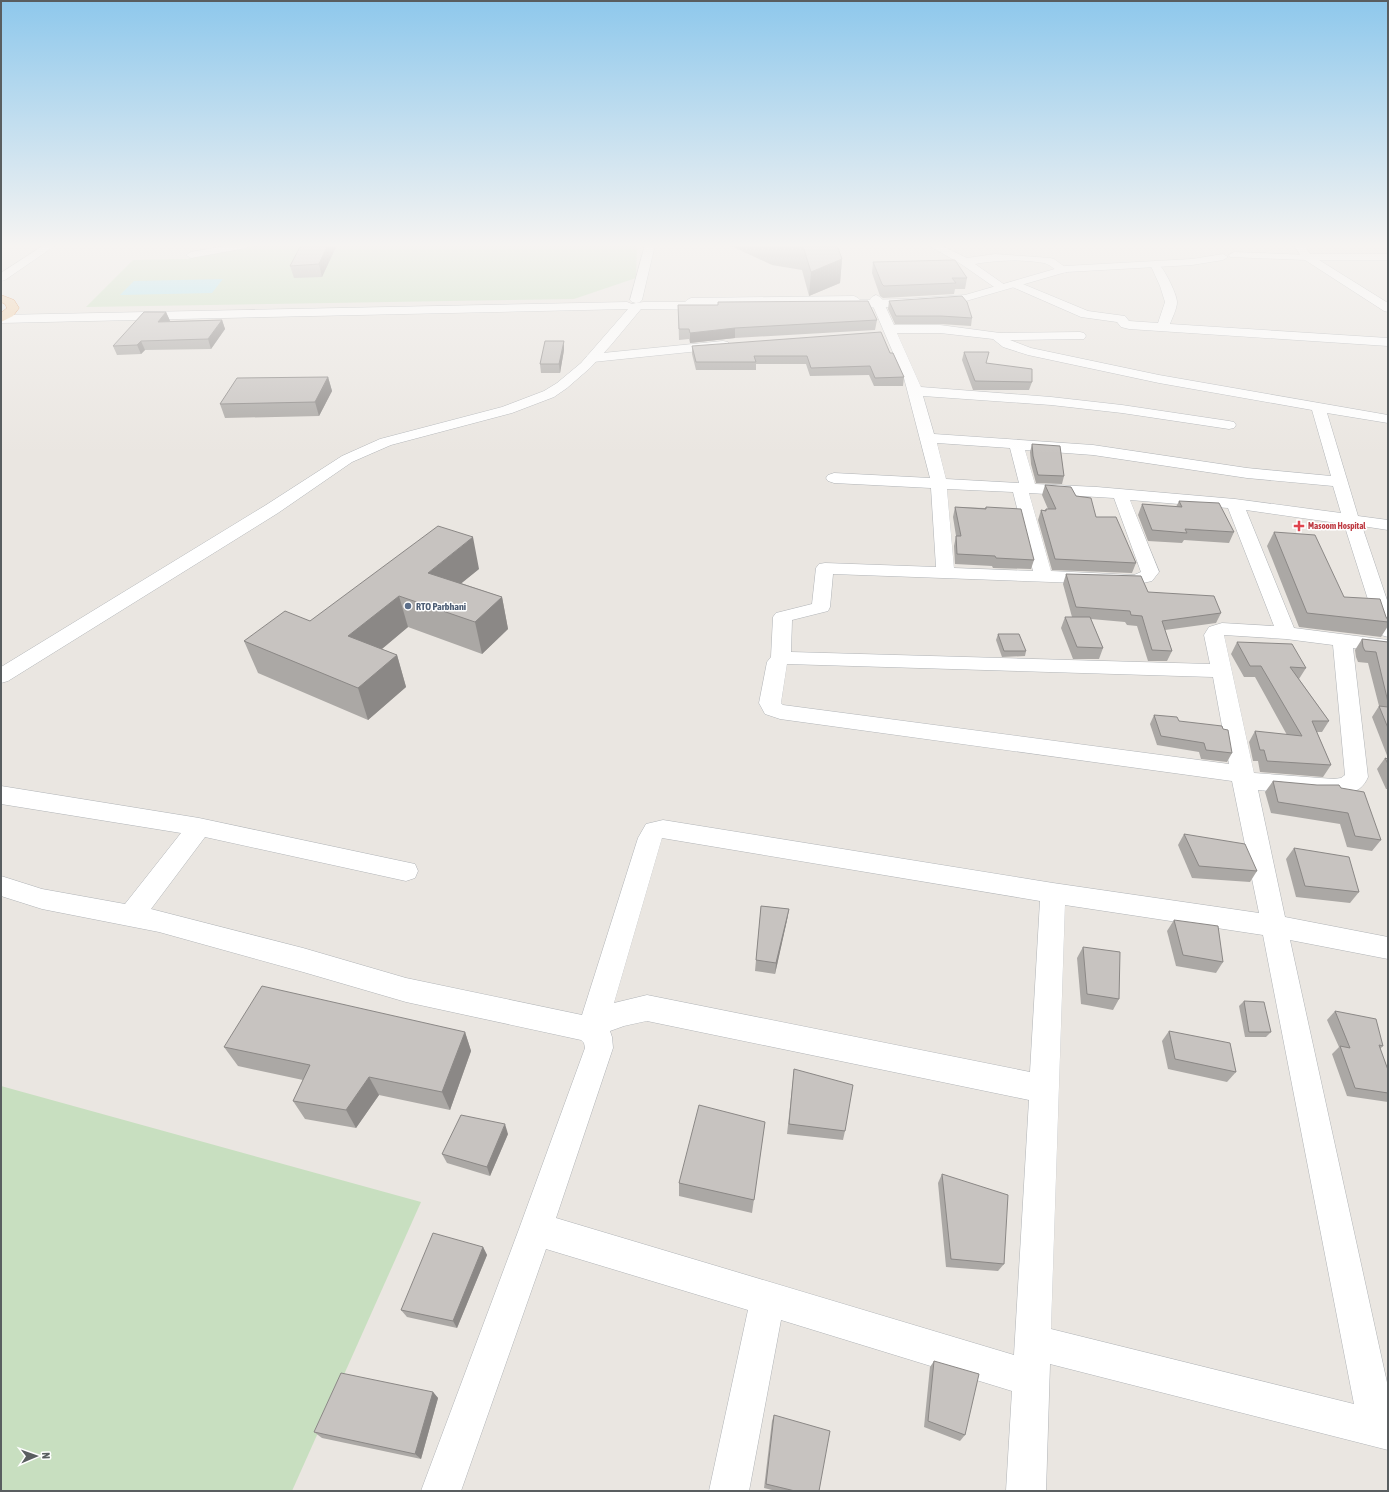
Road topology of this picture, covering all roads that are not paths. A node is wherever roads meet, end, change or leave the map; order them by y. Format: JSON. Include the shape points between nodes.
{"nodes":[{"id":1,"x":68,"y":315,"type":"edge"},
{"id":2,"x":628,"y":315,"type":"edge"},
{"id":3,"x":880,"y":315,"type":"edge"},
{"id":4,"x":1090,"y":315,"type":"edge"},
{"id":5,"x":1167,"y":315,"type":"edge"},
{"id":6,"x":4,"y":316,"type":"edge"},
{"id":7,"x":1163,"y":328,"type":"junction"},
{"id":8,"x":885,"y":333,"type":"junction"},
{"id":9,"x":998,"y":336,"type":"junction"},
{"id":10,"x":1080,"y":336,"type":"dead end"},
{"id":11,"x":1388,"y":342,"type":"edge"},
{"id":12,"x":735,"y":344,"type":"edge"},
{"id":13,"x":593,"y":358,"type":"junction"},
{"id":14,"x":915,"y":391,"type":"junction"},
{"id":15,"x":1319,"y":408,"type":"junction"},
{"id":16,"x":1388,"y":419,"type":"edge"},
{"id":17,"x":1229,"y":425,"type":"dead end"},
{"id":18,"x":928,"y":438,"type":"junction"},
{"id":19,"x":1016,"y":444,"type":"junction"},
{"id":20,"x":834,"y":478,"type":"dead end"},
{"id":21,"x":1340,"y":482,"type":"junction"},
{"id":22,"x":939,"y":483,"type":"junction"},
{"id":23,"x":1024,"y":488,"type":"junction"},
{"id":24,"x":1120,"y":494,"type":"junction"},
{"id":25,"x":1235,"y":504,"type":"junction"},
{"id":26,"x":1351,"y":520,"type":"junction"},
{"id":27,"x":1388,"y":525,"type":"edge"},
{"id":28,"x":945,"y":572,"type":"junction"},
{"id":29,"x":1043,"y":576,"type":"junction"},
{"id":30,"x":1388,"y":631,"type":"edge"},
{"id":31,"x":1286,"y":633,"type":"junction"},
{"id":32,"x":1342,"y":640,"type":"junction"},
{"id":33,"x":1388,"y":646,"type":"edge"},
{"id":34,"x":781,"y":659,"type":"junction"},
{"id":35,"x":1221,"y":671,"type":"junction"},
{"id":36,"x":1,"y":676,"type":"edge"},
{"id":37,"x":1242,"y":777,"type":"junction"},
{"id":38,"x":1,"y":795,"type":"edge"},
{"id":39,"x":199,"y":827,"type":"junction"},
{"id":40,"x":406,"y":871,"type":"dead end"},
{"id":41,"x":1,"y":886,"type":"edge"},
{"id":42,"x":1053,"y":893,"type":"junction"},
{"id":43,"x":131,"y":916,"type":"junction"},
{"id":44,"x":1273,"y":926,"type":"junction"},
{"id":45,"x":1388,"y":948,"type":"edge"},
{"id":46,"x":591,"y":1026,"type":"junction"},
{"id":47,"x":1044,"y":1089,"type":"junction"},
{"id":48,"x":536,"y":1229,"type":"junction"},
{"id":49,"x":768,"y":1298,"type":"junction"},
{"id":50,"x":1032,"y":1342,"type":"junction"},
{"id":51,"x":1031,"y":1378,"type":"junction"},
{"id":52,"x":1383,"y":1430,"type":"edge"},
{"id":53,"x":441,"y":1491,"type":"edge"},
{"id":54,"x":729,"y":1491,"type":"edge"},
{"id":55,"x":1026,"y":1491,"type":"edge"}],
"edges":[{"from":1,"to":6,"type":"street"},
{"from":2,"to":13,"type":"street"},
{"from":3,"to":8,"type":"street"},
{"from":4,"to":7,"type":"street","via":[[1121,319],[1129,325]]},
{"from":5,"to":7,"type":"street"},
{"from":7,"to":11,"type":"street"},
{"from":8,"to":9,"type":"street","via":[[940,329]]},
{"from":8,"to":14,"type":"street","via":[[911,378]]},
{"from":9,"to":10,"type":"street"},
{"from":9,"to":15,"type":"street","via":[[1006,344],[1028,351],[1159,379]]},
{"from":12,"to":13,"type":"street"},
{"from":13,"to":36,"type":"street","via":[[564,384],[529,403],[479,419],[435,428],[367,448]]},
{"from":14,"to":17,"type":"street","via":[[1051,401]]},
{"from":14,"to":18,"type":"street"},
{"from":15,"to":16,"type":"street"},
{"from":15,"to":21,"type":"street"},
{"from":18,"to":19,"type":"street"},
{"from":18,"to":22,"type":"street"},
{"from":19,"to":21,"type":"street","via":[[1093,450],[1247,473]]},
{"from":19,"to":23,"type":"street"},
{"from":20,"to":22,"type":"street"},
{"from":21,"to":26,"type":"street"},
{"from":22,"to":23,"type":"street"},
{"from":22,"to":28,"type":"street"},
{"from":23,"to":24,"type":"street"},
{"from":23,"to":29,"type":"street"},
{"from":24,"to":25,"type":"street"},
{"from":24,"to":29,"type":"street","via":[[1150,572],[1146,577],[1134,580]]},
{"from":25,"to":26,"type":"street"},
{"from":25,"to":31,"type":"street"},
{"from":26,"to":27,"type":"street"},
{"from":26,"to":30,"type":"street"},
{"from":28,"to":29,"type":"street"},
{"from":28,"to":34,"type":"street","via":[[825,568],[821,607],[782,617]]},
{"from":31,"to":32,"type":"street"},
{"from":31,"to":35,"type":"street","via":[[1222,629],[1216,631],[1214,635]]},
{"from":32,"to":33,"type":"street"},
{"from":32,"to":37,"type":"street","via":[[1357,777],[1345,786],[1334,787]]},
{"from":34,"to":35,"type":"street"},
{"from":34,"to":37,"type":"street","via":[[777,662],[770,703],[772,708],[780,712]]},
{"from":35,"to":37,"type":"street"},
{"from":37,"to":44,"type":"street"},
{"from":38,"to":39,"type":"street"},
{"from":39,"to":40,"type":"street"},
{"from":39,"to":43,"type":"street"},
{"from":41,"to":43,"type":"street","via":[[42,899]]},
{"from":42,"to":44,"type":"street"},
{"from":42,"to":46,"type":"street","via":[[663,829],[654,830]]},
{"from":42,"to":47,"type":"street"},
{"from":43,"to":46,"type":"street","via":[[159,921],[406,990]]},
{"from":44,"to":45,"type":"street"},
{"from":44,"to":52,"type":"street"},
{"from":46,"to":47,"type":"street","via":[[636,1009],[647,1008]]},
{"from":46,"to":48,"type":"street","via":[[598,1037],[599,1048]]},
{"from":47,"to":50,"type":"street"},
{"from":48,"to":49,"type":"street"},
{"from":48,"to":53,"type":"street"},
{"from":49,"to":51,"type":"street"},
{"from":49,"to":54,"type":"street"},
{"from":50,"to":51,"type":"street"},
{"from":50,"to":52,"type":"street"},
{"from":51,"to":55,"type":"street"}]}
